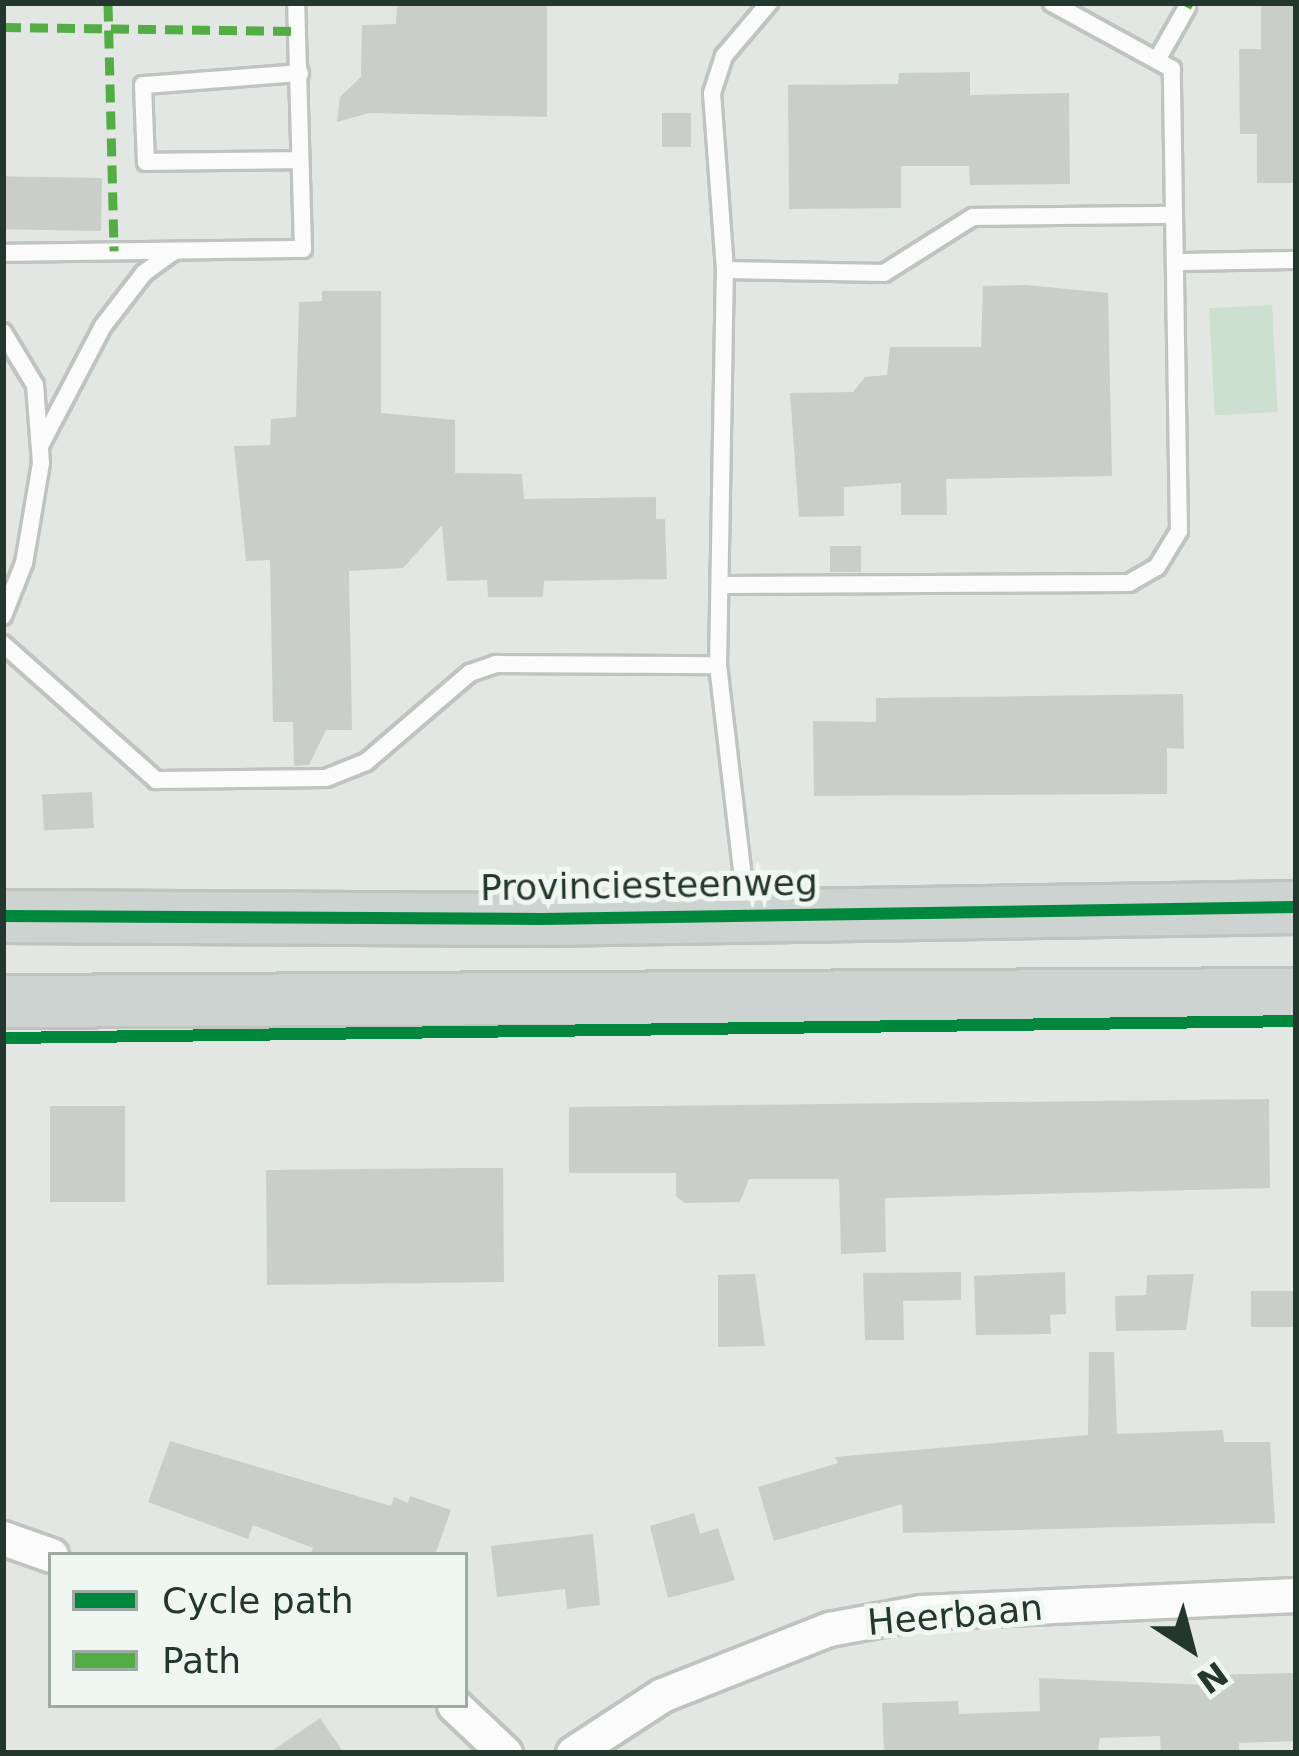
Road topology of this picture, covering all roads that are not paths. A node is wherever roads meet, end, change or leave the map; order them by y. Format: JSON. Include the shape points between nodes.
{"nodes":[{"id":1,"x":296,"y":3,"type":"edge"},
{"id":2,"x":769,"y":3,"type":"edge"},
{"id":3,"x":1052,"y":3,"type":"edge"},
{"id":4,"x":1187,"y":7,"type":"dead end"},
{"id":5,"x":1157,"y":60,"type":"junction"},
{"id":6,"x":299,"y":73,"type":"junction"},
{"id":7,"x":300,"y":160,"type":"junction"},
{"id":8,"x":1169,"y":215,"type":"junction"},
{"id":9,"x":177,"y":250,"type":"junction"},
{"id":10,"x":3,"y":253,"type":"edge"},
{"id":11,"x":1296,"y":260,"type":"edge"},
{"id":12,"x":1178,"y":262,"type":"junction"},
{"id":13,"x":725,"y":270,"type":"junction"},
{"id":14,"x":3,"y":332,"type":"edge"},
{"id":15,"x":40,"y":445,"type":"junction"},
{"id":16,"x":724,"y":585,"type":"junction"},
{"id":17,"x":3,"y":616,"type":"edge"},
{"id":18,"x":3,"y":644,"type":"edge"},
{"id":19,"x":718,"y":664,"type":"junction"},
{"id":20,"x":1296,"y":908,"type":"edge"},
{"id":21,"x":747,"y":913,"type":"junction"},
{"id":22,"x":3,"y":916,"type":"edge"},
{"id":23,"x":1296,"y":994,"type":"edge"},
{"id":24,"x":3,"y":1001,"type":"edge"},
{"id":25,"x":3,"y":1538,"type":"edge"},
{"id":26,"x":48,"y":1554,"type":"edge"},
{"id":27,"x":1296,"y":1595,"type":"edge"},
{"id":28,"x":457,"y":1708,"type":"edge"},
{"id":29,"x":505,"y":1753,"type":"edge"},
{"id":30,"x":573,"y":1753,"type":"edge"}],
"edges":[{"from":1,"to":6,"type":"lane"},
{"from":2,"to":13,"type":"lane","via":[[724,56],[712,93]]},
{"from":3,"to":5,"type":"lane"},
{"from":4,"to":5,"type":"lane"},
{"from":5,"to":8,"type":"lane","via":[[1172,69]]},
{"from":6,"to":7,"type":"lane"},
{"from":6,"to":7,"type":"lane","via":[[143,85],[146,162]]},
{"from":7,"to":9,"type":"lane","via":[[303,249]]},
{"from":8,"to":12,"type":"lane"},
{"from":8,"to":13,"type":"lane","via":[[973,217],[884,274]]},
{"from":9,"to":10,"type":"lane"},
{"from":9,"to":15,"type":"lane","via":[[144,273],[103,326]]},
{"from":11,"to":12,"type":"lane"},
{"from":12,"to":16,"type":"lane","via":[[1179,530],[1156,567],[1129,583]]},
{"from":13,"to":16,"type":"lane"},
{"from":14,"to":15,"type":"lane","via":[[35,386]]},
{"from":15,"to":17,"type":"lane","via":[[24,563]]},
{"from":16,"to":19,"type":"lane"},
{"from":18,"to":19,"type":"lane","via":[[156,779],[326,778],[366,762],[470,673],[496,664]]},
{"from":19,"to":21,"type":"lane"},
{"from":20,"to":21,"type":"main road","name":"Provinciesteenweg"},
{"from":21,"to":22,"type":"main road","name":"Provinciesteenweg"},
{"from":23,"to":24,"type":"main road"},
{"from":25,"to":26,"type":"street"},
{"from":27,"to":30,"type":"street","name":"Heerbaan","via":[[921,1612],[829,1630],[662,1695]]},
{"from":28,"to":29,"type":"street"}]}
